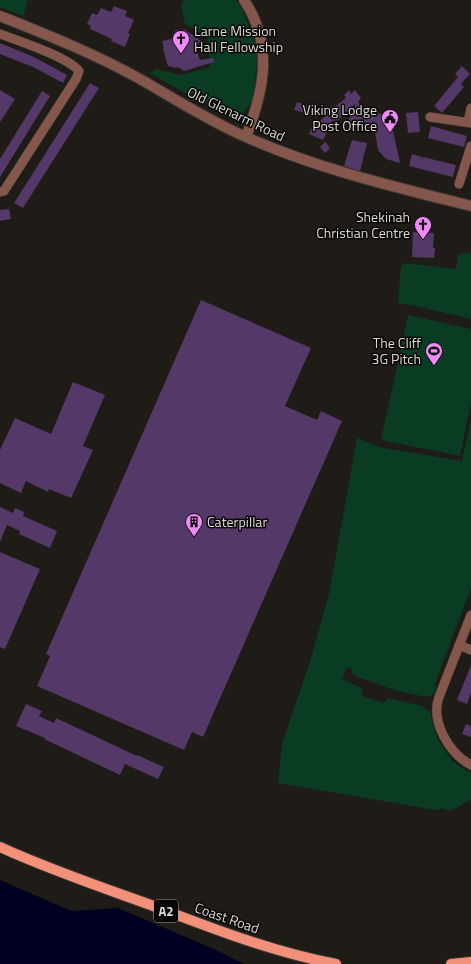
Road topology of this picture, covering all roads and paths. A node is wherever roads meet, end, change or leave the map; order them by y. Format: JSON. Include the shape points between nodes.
{"nodes":[{"id":1,"x":244,"y":0,"type":"edge"},
{"id":2,"x":0,"y":16,"type":"edge"},
{"id":3,"x":0,"y":34,"type":"edge"},
{"id":4,"x":471,"y":108,"type":"edge"},
{"id":5,"x":430,"y":117,"type":"dead end"},
{"id":6,"x":469,"y":123,"type":"edge"},
{"id":7,"x":246,"y":137,"type":"junction"},
{"id":8,"x":471,"y":146,"type":"edge"},
{"id":9,"x":460,"y":184,"type":"dead end"},
{"id":10,"x":0,"y":192,"type":"edge"},
{"id":11,"x":471,"y":206,"type":"edge"},
{"id":12,"x":471,"y":615,"type":"edge"},
{"id":13,"x":459,"y":645,"type":"junction"},
{"id":14,"x":471,"y":650,"type":"edge"},
{"id":15,"x":471,"y":765,"type":"edge"},
{"id":16,"x":0,"y":847,"type":"edge"},
{"id":17,"x":471,"y":962,"type":"edge"},
{"id":18,"x":336,"y":964,"type":"edge"},
{"id":19,"x":452,"y":964,"type":"edge"}],
"edges":[{"from":1,"to":7,"type":"street","via":[[259,32],[263,60],[259,99]]},
{"from":2,"to":7,"type":"street","name":"Old Glenarm Road","via":[[83,50]]},
{"from":3,"to":10,"type":"street","via":[[62,59],[79,71],[4,191]]},
{"from":4,"to":6,"type":"street"},
{"from":5,"to":6,"type":"street"},
{"from":7,"to":11,"type":"street","name":"Old Glenarm Road","via":[[337,171]]},
{"from":8,"to":9,"type":"street"},
{"from":12,"to":13,"type":"street"},
{"from":13,"to":14,"type":"street"},
{"from":13,"to":15,"type":"street","via":[[438,701],[437,713],[447,742]]},
{"from":16,"to":18,"type":"main road","name":"Coast Road","number":"A2","via":[[236,936],[292,954]]},
{"from":17,"to":19,"type":"main road"}]}
